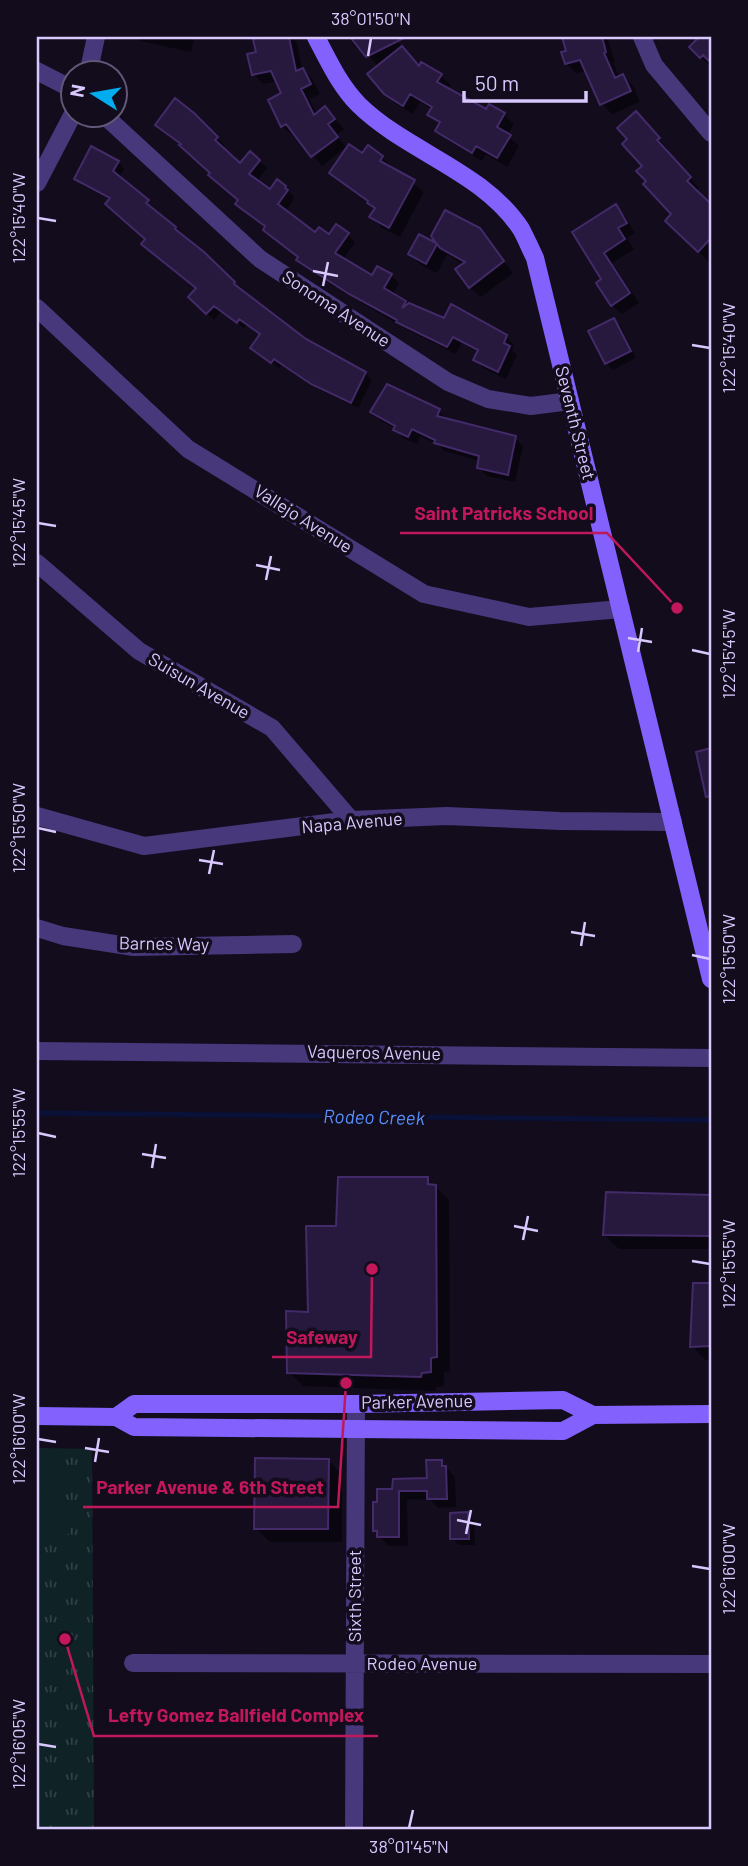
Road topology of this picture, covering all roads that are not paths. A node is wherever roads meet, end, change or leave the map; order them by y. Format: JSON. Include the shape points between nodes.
{"nodes":[{"id":1,"x":96,"y":37,"type":"edge"},
{"id":2,"x":316,"y":37,"type":"edge"},
{"id":3,"x":642,"y":37,"type":"edge"},
{"id":4,"x":91,"y":60,"type":"edge"},
{"id":5,"x":37,"y":71,"type":"edge"},
{"id":6,"x":60,"y":83,"type":"edge"},
{"id":7,"x":65,"y":130,"type":"edge"},
{"id":8,"x":120,"y":130,"type":"edge"},
{"id":9,"x":711,"y":133,"type":"edge"},
{"id":10,"x":37,"y":183,"type":"edge"},
{"id":11,"x":37,"y":308,"type":"edge"},
{"id":12,"x":570,"y":401,"type":"junction"},
{"id":13,"x":37,"y":563,"type":"edge"},
{"id":14,"x":621,"y":609,"type":"junction"},
{"id":15,"x":37,"y":816,"type":"edge"},
{"id":16,"x":351,"y":820,"type":"junction"},
{"id":17,"x":673,"y":822,"type":"junction"},
{"id":18,"x":37,"y":928,"type":"edge"},
{"id":19,"x":293,"y":944,"type":"dead end"},
{"id":20,"x":711,"y":979,"type":"edge"},
{"id":21,"x":37,"y":1051,"type":"edge"},
{"id":22,"x":711,"y":1058,"type":"edge"},
{"id":23,"x":356,"y":1404,"type":"junction"},
{"id":24,"x":711,"y":1414,"type":"edge"},
{"id":25,"x":593,"y":1415,"type":"junction"},
{"id":26,"x":37,"y":1416,"type":"edge"},
{"id":27,"x":116,"y":1417,"type":"junction"},
{"id":28,"x":356,"y":1429,"type":"junction"},
{"id":29,"x":133,"y":1663,"type":"dead end"},
{"id":30,"x":355,"y":1664,"type":"junction"},
{"id":31,"x":711,"y":1664,"type":"edge"},
{"id":32,"x":354,"y":1829,"type":"edge"}],
"edges":[{"from":1,"to":4,"type":"street"},
{"from":2,"to":12,"type":"main road","name":"Seventh Street","via":[[358,104],[475,184],[520,228],[535,258]]},
{"from":3,"to":9,"type":"street","via":[[654,65]]},
{"from":5,"to":6,"type":"street"},
{"from":7,"to":10,"type":"street"},
{"from":8,"to":12,"type":"street","name":"Sonoma Avenue","via":[[260,259],[448,382],[488,399],[531,405]]},
{"from":11,"to":14,"type":"street","name":"Vallejo Avenue","via":[[188,449],[424,594],[529,617]]},
{"from":12,"to":14,"type":"main road","name":"Seventh Street"},
{"from":13,"to":16,"type":"street","name":"Suisun Avenue","via":[[139,651],[272,728]]},
{"from":14,"to":17,"type":"main road","name":"Seventh Street"},
{"from":15,"to":16,"type":"street","name":"Napa Avenue","via":[[144,846]]},
{"from":16,"to":17,"type":"street","name":"Napa Avenue","via":[[447,816]]},
{"from":17,"to":20,"type":"main road","name":"Seventh Street"},
{"from":18,"to":19,"type":"street","name":"Barnes Way","via":[[134,947]]},
{"from":21,"to":22,"type":"street","name":"Vaqueros Avenue"},
{"from":23,"to":25,"type":"main road","name":"Parker Avenue","via":[[563,1400]]},
{"from":23,"to":27,"type":"main road","name":"Parker Avenue","via":[[134,1404]]},
{"from":23,"to":28,"type":"street","name":"Sixth Street"},
{"from":24,"to":25,"type":"main road","name":"Parker Avenue"},
{"from":25,"to":28,"type":"main road","name":"Parker Avenue","via":[[563,1431]]},
{"from":26,"to":27,"type":"main road","name":"Parker Avenue"},
{"from":27,"to":28,"type":"main road","name":"Parker Avenue","via":[[134,1427]]},
{"from":28,"to":30,"type":"street","name":"Sixth Street"},
{"from":29,"to":30,"type":"street","name":"Rodeo Avenue"},
{"from":30,"to":31,"type":"street","name":"Rodeo Avenue"},
{"from":30,"to":32,"type":"street","name":"Sixth Street"}]}
